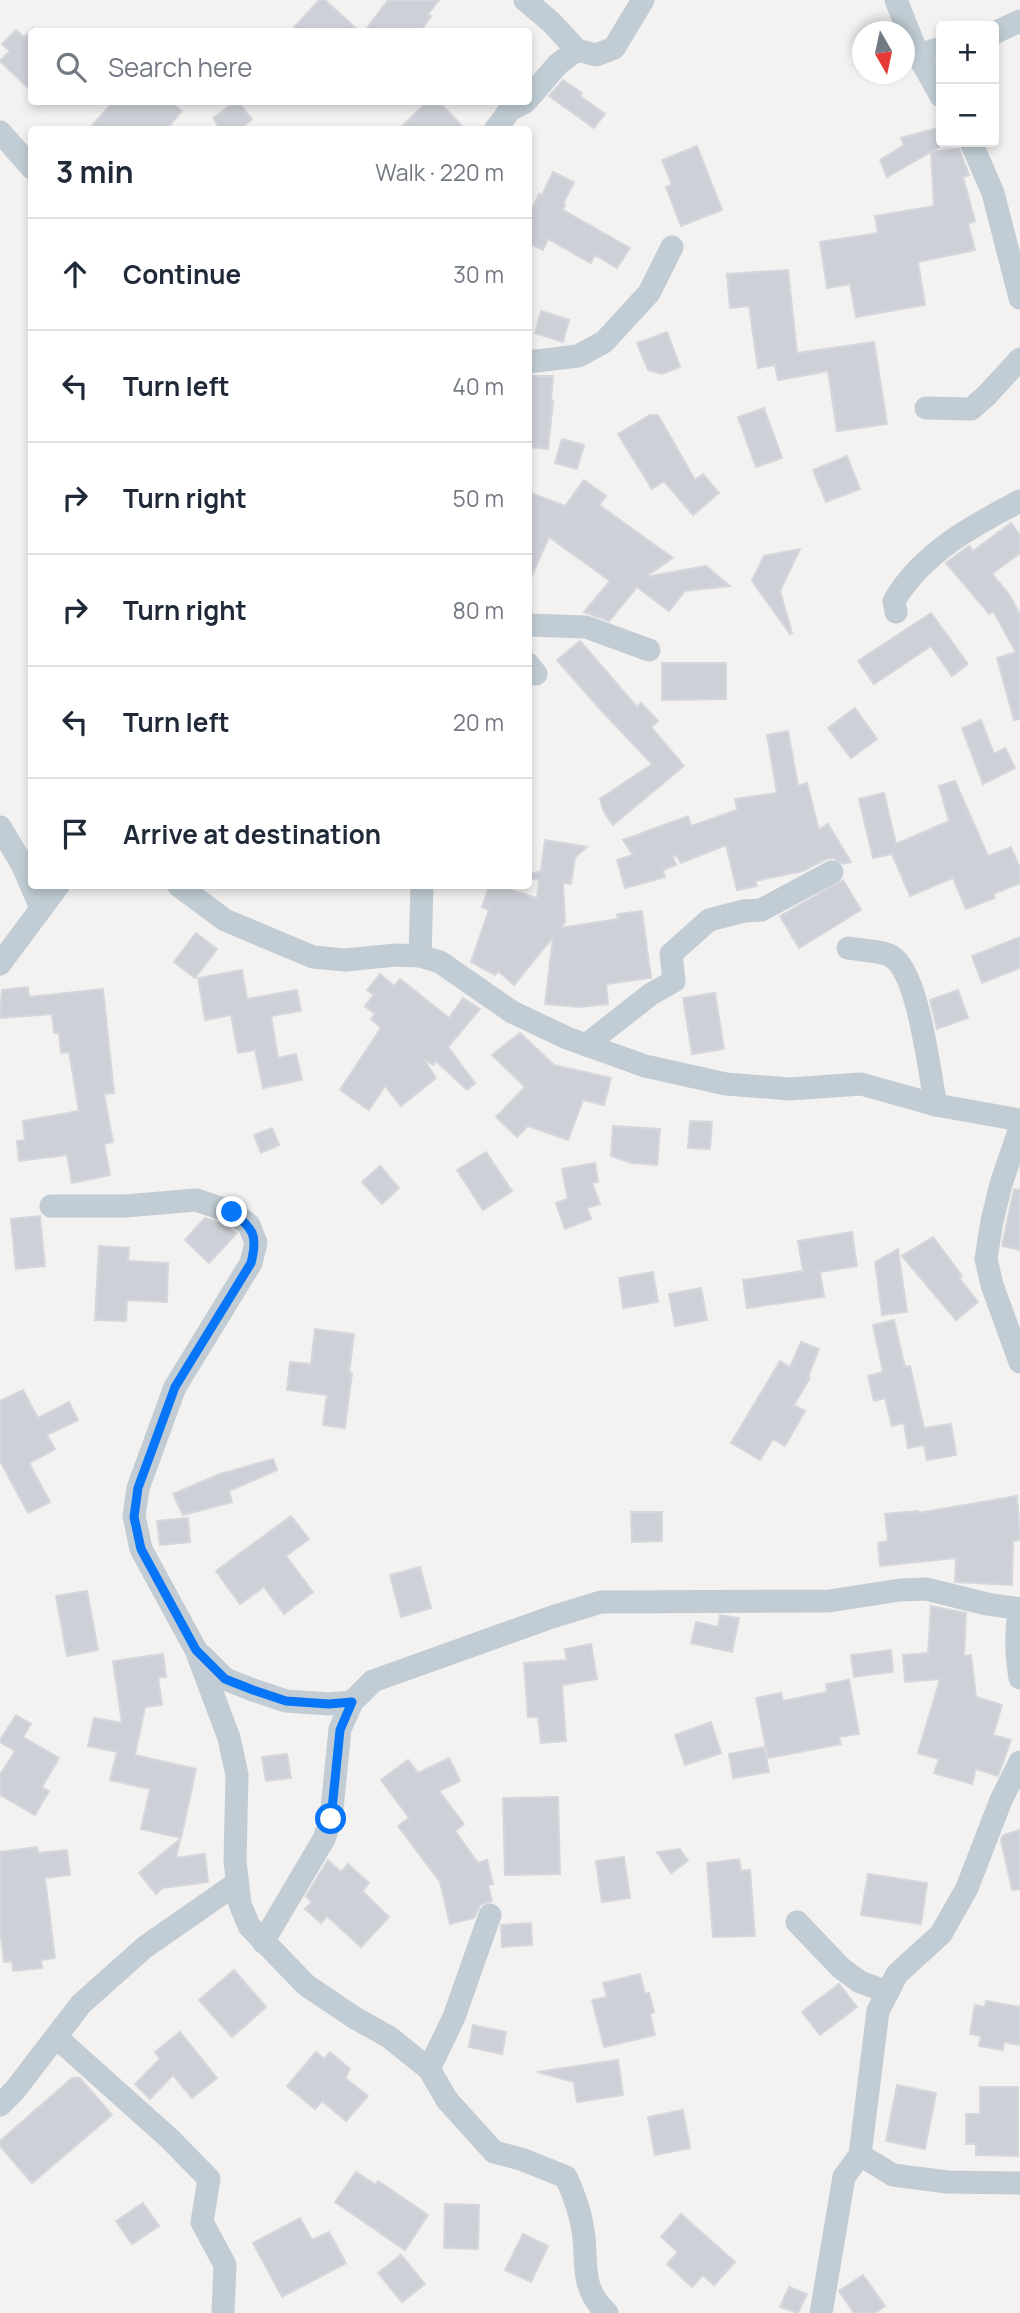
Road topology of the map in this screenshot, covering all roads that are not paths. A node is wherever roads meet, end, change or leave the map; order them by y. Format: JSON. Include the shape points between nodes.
{"nodes":[{"id":1,"x":525,"y":0,"type":"edge"},
{"id":2,"x":643,"y":0,"type":"edge"},
{"id":3,"x":896,"y":0,"type":"edge"},
{"id":4,"x":1020,"y":21,"type":"edge"},
{"id":5,"x":999,"y":31,"type":"edge"},
{"id":6,"x":577,"y":50,"type":"junction"},
{"id":7,"x":936,"y":50,"type":"edge"},
{"id":8,"x":918,"y":55,"type":"junction"},
{"id":9,"x":936,"y":87,"type":"edge"},
{"id":10,"x":532,"y":94,"type":"edge"},
{"id":11,"x":518,"y":105,"type":"edge"},
{"id":12,"x":498,"y":126,"type":"edge"},
{"id":13,"x":0,"y":132,"type":"edge"},
{"id":14,"x":975,"y":147,"type":"edge"},
{"id":15,"x":28,"y":164,"type":"edge"},
{"id":16,"x":672,"y":247,"type":"dead end"},
{"id":17,"x":1020,"y":298,"type":"edge"},
{"id":18,"x":1020,"y":359,"type":"edge"},
{"id":19,"x":532,"y":362,"type":"edge"},
{"id":20,"x":926,"y":408,"type":"dead end"},
{"id":21,"x":1020,"y":501,"type":"edge"},
{"id":22,"x":896,"y":612,"type":"dead end"},
{"id":23,"x":532,"y":625,"type":"edge"},
{"id":24,"x":649,"y":650,"type":"dead end"},
{"id":25,"x":0,"y":827,"type":"edge"},
{"id":26,"x":832,"y":872,"type":"dead end"},
{"id":27,"x":28,"y":878,"type":"edge"},
{"id":28,"x":33,"y":889,"type":"edge"},
{"id":29,"x":56,"y":889,"type":"edge"},
{"id":30,"x":183,"y":889,"type":"edge"},
{"id":31,"x":422,"y":889,"type":"edge"},
{"id":32,"x":41,"y":908,"type":"junction"},
{"id":33,"x":848,"y":948,"type":"dead end"},
{"id":34,"x":420,"y":956,"type":"junction"},
{"id":35,"x":0,"y":964,"type":"edge"},
{"id":36,"x":586,"y":1045,"type":"junction"},
{"id":37,"x":936,"y":1105,"type":"junction"},
{"id":38,"x":1020,"y":1120,"type":"edge"},
{"id":39,"x":1020,"y":1128,"type":"edge"},
{"id":40,"x":51,"y":1206,"type":"dead end"},
{"id":41,"x":1020,"y":1362,"type":"edge"},
{"id":42,"x":196,"y":1650,"type":"junction"},
{"id":43,"x":1020,"y":1678,"type":"edge"},
{"id":44,"x":352,"y":1702,"type":"junction"},
{"id":45,"x":1020,"y":1762,"type":"edge"},
{"id":46,"x":237,"y":1883,"type":"junction"},
{"id":47,"x":490,"y":1915,"type":"dead end"},
{"id":48,"x":797,"y":1922,"type":"dead end"},
{"id":49,"x":263,"y":1942,"type":"junction"},
{"id":50,"x":888,"y":1992,"type":"junction"},
{"id":51,"x":56,"y":2037,"type":"junction"},
{"id":52,"x":429,"y":2069,"type":"junction"},
{"id":53,"x":0,"y":2105,"type":"edge"},
{"id":54,"x":860,"y":2155,"type":"junction"},
{"id":55,"x":1020,"y":2182,"type":"edge"},
{"id":56,"x":223,"y":2313,"type":"edge"},
{"id":57,"x":607,"y":2313,"type":"edge"},
{"id":58,"x":821,"y":2313,"type":"edge"}],
"edges":[{"from":1,"to":6,"type":"street"},
{"from":2,"to":6,"type":"street","via":[[614,48],[596,55]]},
{"from":3,"to":8,"type":"street"},
{"from":4,"to":5,"type":"street"},
{"from":6,"to":10,"type":"street"},
{"from":7,"to":8,"type":"street"},
{"from":8,"to":9,"type":"street"},
{"from":11,"to":12,"type":"street"},
{"from":13,"to":15,"type":"street"},
{"from":14,"to":17,"type":"street","via":[[993,193]]},
{"from":16,"to":19,"type":"street","via":[[649,293],[604,342],[578,356]]},
{"from":18,"to":20,"type":"street","via":[[971,409]]},
{"from":21,"to":22,"type":"street","via":[[944,546],[918,569],[894,601]]},
{"from":23,"to":24,"type":"street","via":[[586,627]]},
{"from":25,"to":27,"type":"street"},
{"from":26,"to":36,"type":"street","via":[[761,910],[709,920],[671,954],[674,981]]},
{"from":28,"to":32,"type":"street"},
{"from":29,"to":32,"type":"street"},
{"from":30,"to":34,"type":"street","via":[[225,920],[313,957]]},
{"from":31,"to":34,"type":"street"},
{"from":32,"to":35,"type":"street"},
{"from":33,"to":37,"type":"street","via":[[891,956],[907,974]]},
{"from":34,"to":36,"type":"street","via":[[440,962],[512,1012]]},
{"from":36,"to":37,"type":"street","via":[[645,1066],[726,1084],[790,1089],[861,1084]]},
{"from":37,"to":38,"type":"street"},
{"from":39,"to":41,"type":"street","via":[[1001,1184],[986,1259]]},
{"from":40,"to":42,"type":"street","via":[[196,1200],[232,1212],[249,1225],[256,1243],[251,1263],[175,1387],[138,1488],[134,1517],[141,1549]]},
{"from":42,"to":44,"type":"street","via":[[225,1679],[253,1690],[286,1701]]},
{"from":42,"to":46,"type":"street","via":[[229,1738],[237,1775]]},
{"from":43,"to":44,"type":"street","via":[[1016,1652],[1020,1609],[926,1589],[829,1601],[601,1602],[373,1681]]},
{"from":44,"to":49,"type":"street","via":[[340,1730],[331,1819],[324,1839]]},
{"from":45,"to":50,"type":"street","via":[[967,1888],[941,1934],[897,1974]]},
{"from":46,"to":49,"type":"street","via":[[249,1926]]},
{"from":46,"to":51,"type":"street","via":[[145,1947],[81,2004]]},
{"from":47,"to":52,"type":"street","via":[[469,1980]]},
{"from":48,"to":50,"type":"street","via":[[841,1968],[860,1982]]},
{"from":49,"to":52,"type":"street","via":[[306,1985],[389,2036]]},
{"from":50,"to":54,"type":"street","via":[[878,2011]]},
{"from":51,"to":53,"type":"street"},
{"from":51,"to":56,"type":"street","via":[[209,2179],[202,2222],[225,2265]]},
{"from":52,"to":57,"type":"street","via":[[447,2100],[494,2152],[566,2177],[578,2203],[585,2276]]},
{"from":54,"to":55,"type":"street","via":[[893,2175],[947,2182]]},
{"from":54,"to":58,"type":"street","via":[[844,2177]]}]}
